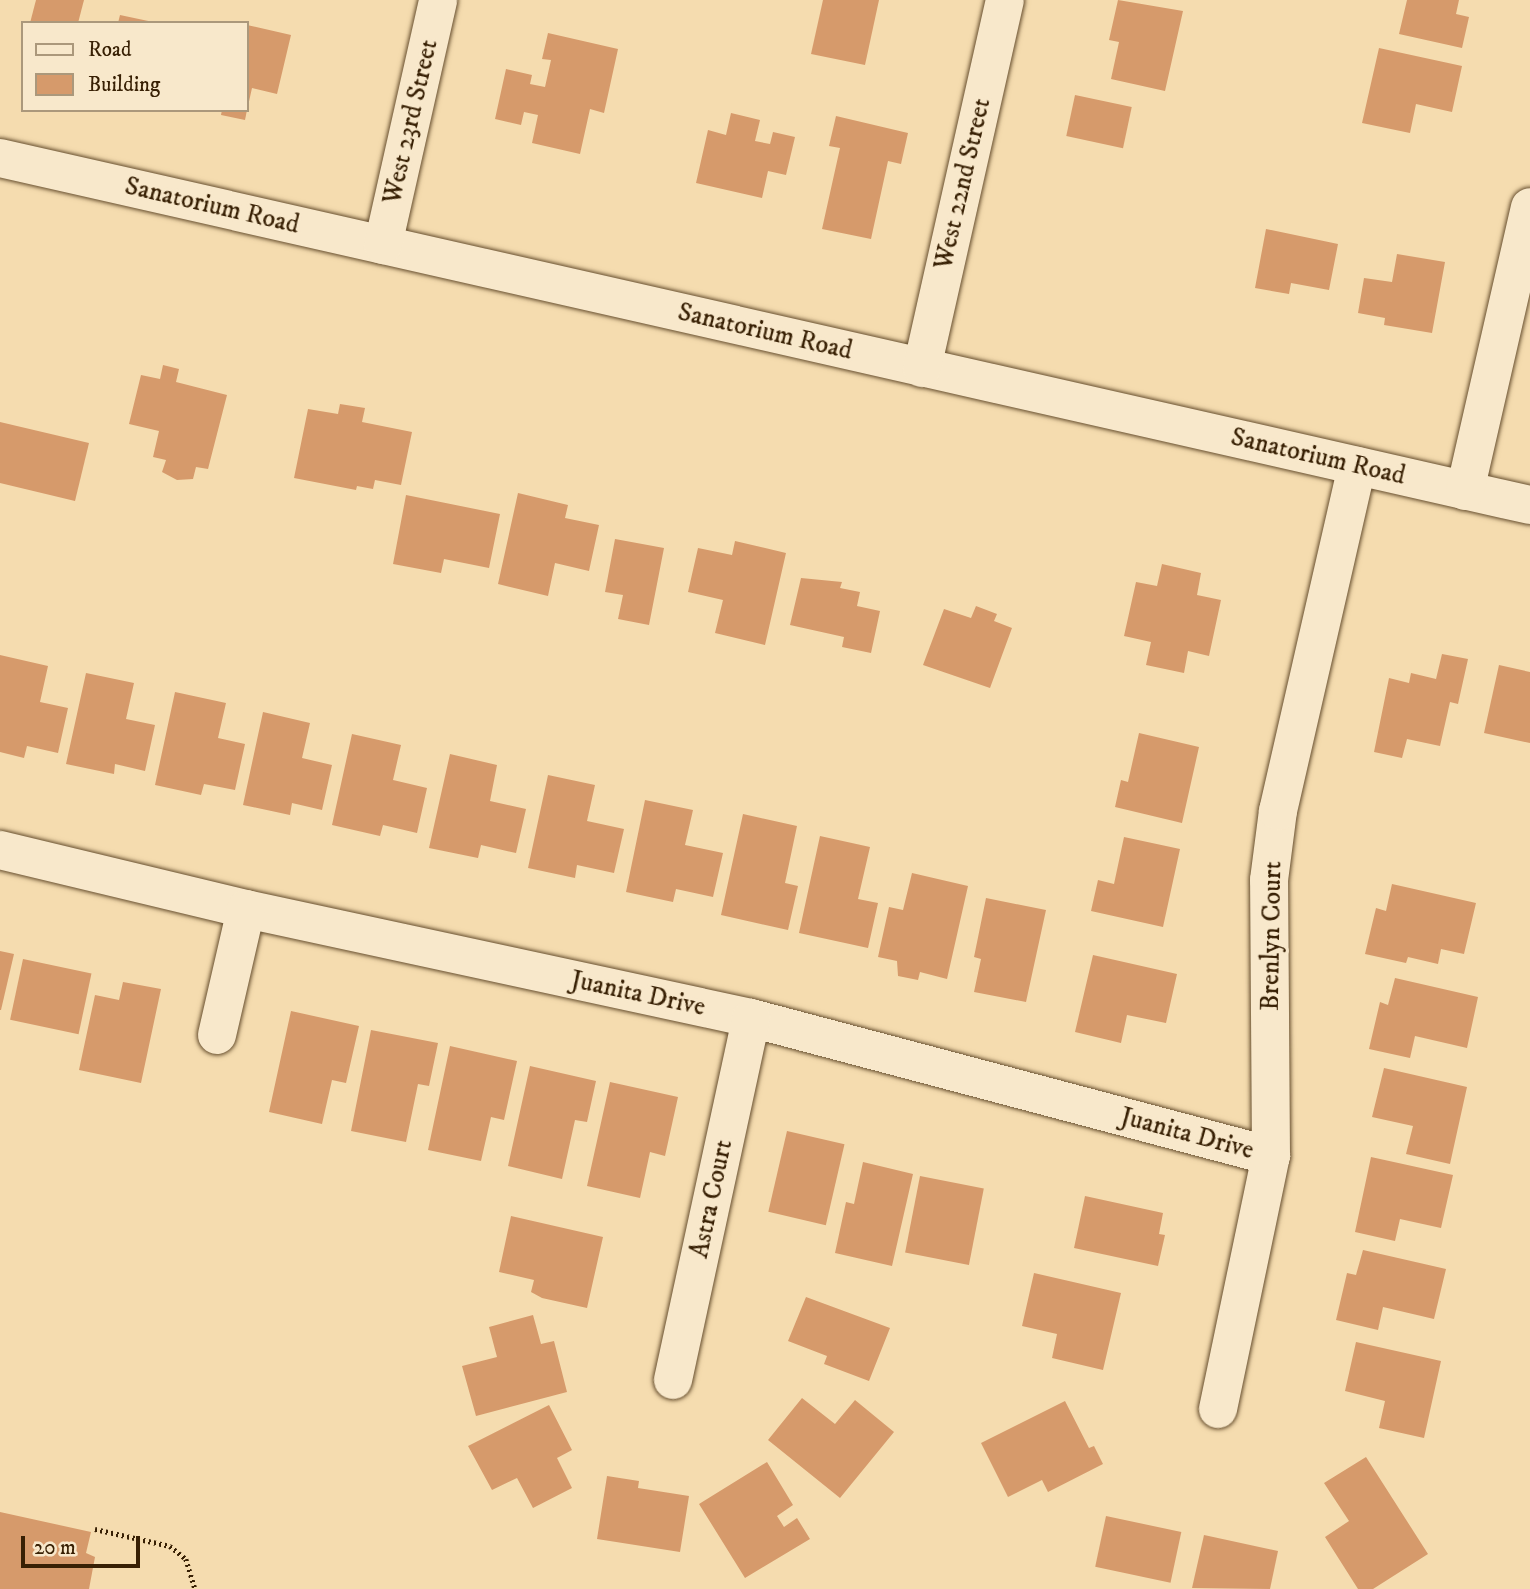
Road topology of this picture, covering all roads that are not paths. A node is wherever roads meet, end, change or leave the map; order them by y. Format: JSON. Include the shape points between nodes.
{"nodes":[{"id":1,"x":438,"y":0,"type":"edge"},
{"id":2,"x":1005,"y":0,"type":"edge"},
{"id":3,"x":0,"y":158,"type":"edge"},
{"id":4,"x":1530,"y":206,"type":"edge"},
{"id":5,"x":383,"y":245,"type":"junction"},
{"id":6,"x":922,"y":368,"type":"junction"},
{"id":7,"x":1357,"y":466,"type":"junction"},
{"id":8,"x":1465,"y":491,"type":"junction"},
{"id":9,"x":1530,"y":505,"type":"edge"},
{"id":10,"x":0,"y":850,"type":"edge"},
{"id":11,"x":246,"y":909,"type":"junction"},
{"id":12,"x":751,"y":1018,"type":"junction"},
{"id":13,"x":217,"y":1035,"type":"dead end"},
{"id":14,"x":1272,"y":1156,"type":"junction"},
{"id":15,"x":673,"y":1380,"type":"dead end"},
{"id":16,"x":1218,"y":1409,"type":"dead end"}],
"edges":[{"from":1,"to":5,"type":"street","name":"West 23rd Street"},
{"from":2,"to":6,"type":"street","name":"West 22nd Street"},
{"from":3,"to":5,"type":"street","name":"Sanatorium Road"},
{"from":4,"to":8,"type":"street"},
{"from":5,"to":6,"type":"street","name":"Sanatorium Road"},
{"from":6,"to":7,"type":"street","name":"Sanatorium Road"},
{"from":7,"to":8,"type":"street","name":"Sanatorium Road"},
{"from":7,"to":14,"type":"street","name":"Brenlyn Court","via":[[1278,811],[1269,880]]},
{"from":8,"to":9,"type":"street","name":"Sanatorium Road"},
{"from":10,"to":11,"type":"street","name":"Juanita Drive"},
{"from":11,"to":12,"type":"street","name":"Juanita Drive"},
{"from":11,"to":13,"type":"street"},
{"from":12,"to":14,"type":"street","name":"Juanita Drive"},
{"from":12,"to":15,"type":"street","name":"Astra Court"},
{"from":14,"to":16,"type":"street","name":"Brenlyn Court"}]}
